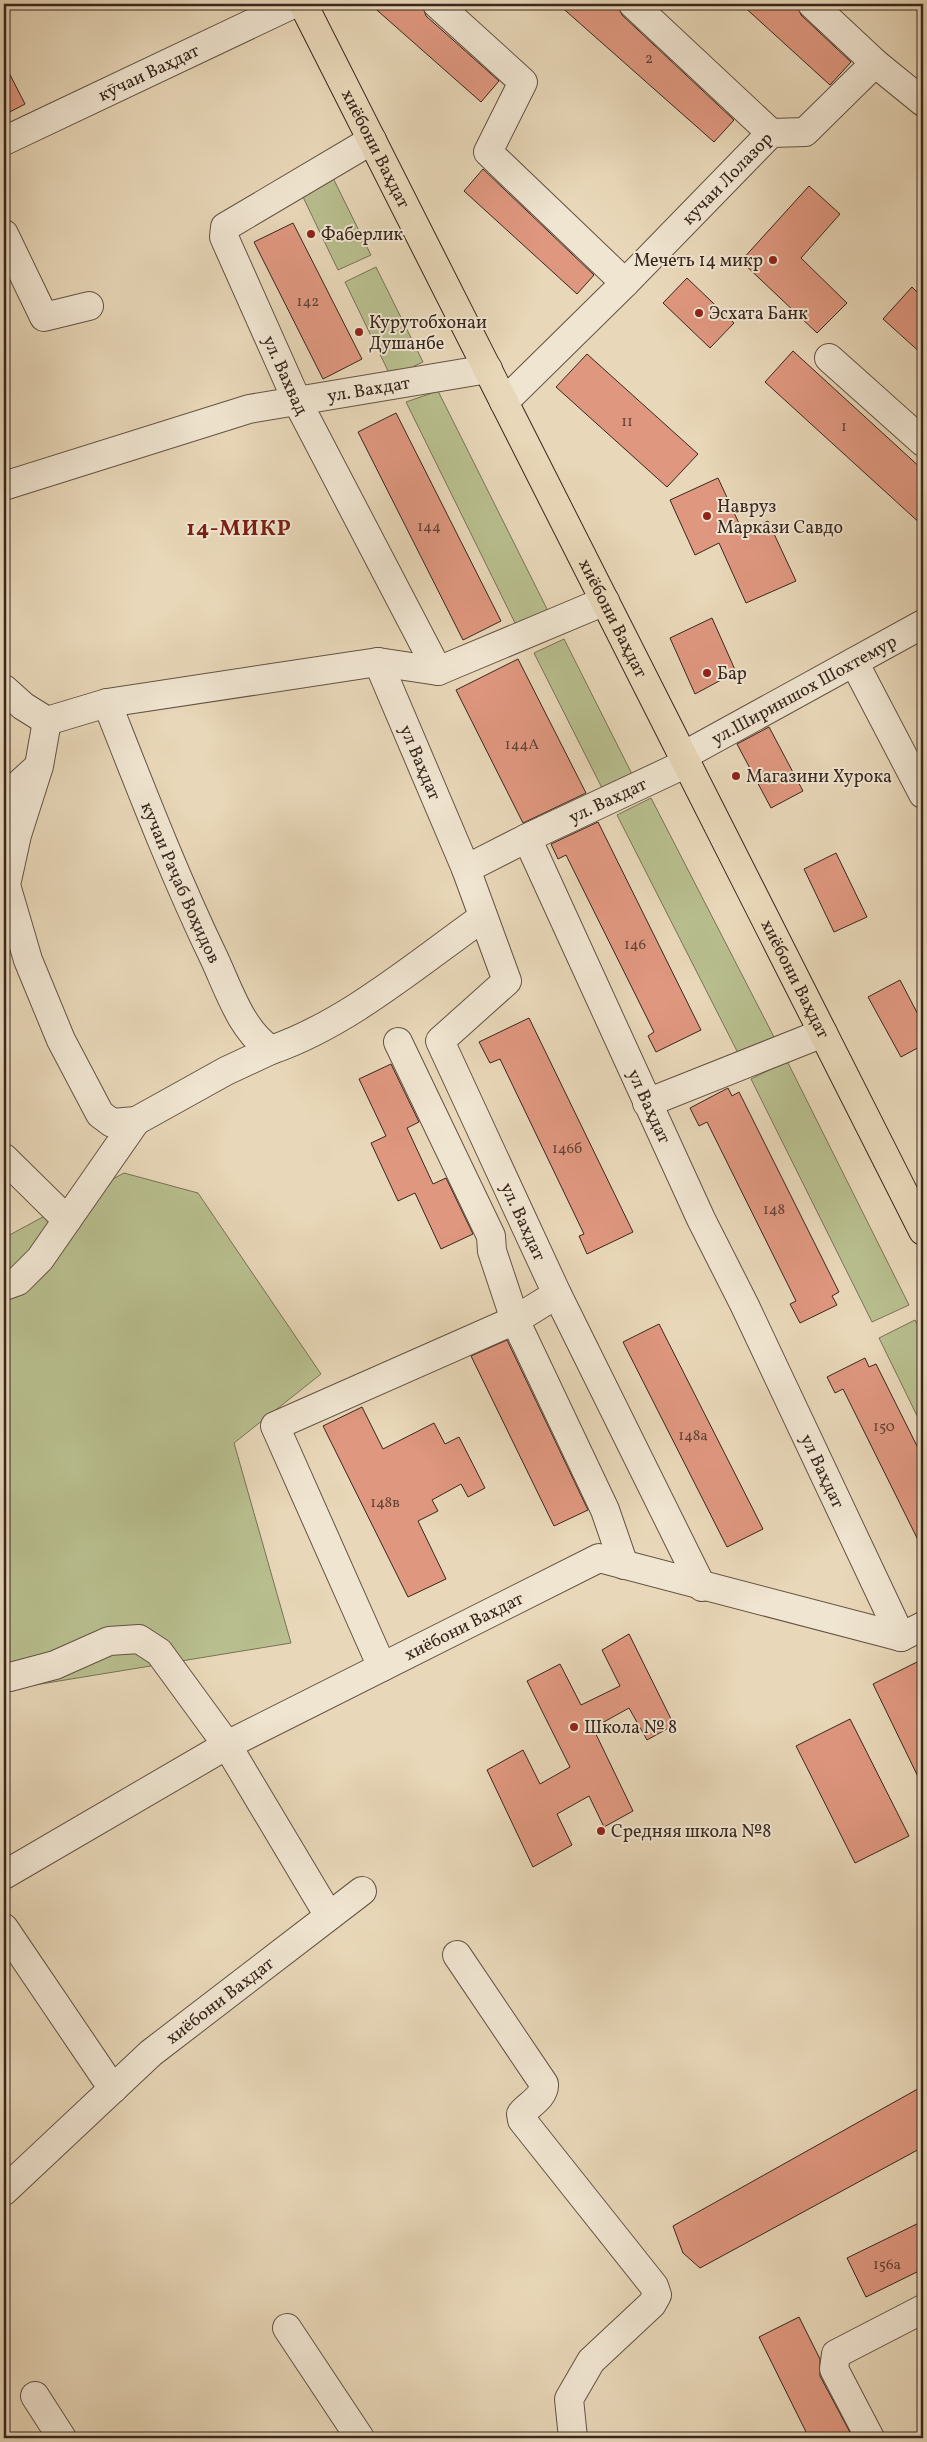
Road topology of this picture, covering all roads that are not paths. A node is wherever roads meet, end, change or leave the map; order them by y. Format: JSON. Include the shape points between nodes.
{"nodes":[{"id":1,"x":293,"y":4,"type":"edge"},
{"id":2,"x":303,"y":4,"type":"edge"},
{"id":3,"x":437,"y":4,"type":"edge"},
{"id":4,"x":633,"y":4,"type":"edge"},
{"id":5,"x":812,"y":4,"type":"edge"},
{"id":6,"x":875,"y":63,"type":"junction"},
{"id":7,"x":923,"y":102,"type":"edge"},
{"id":8,"x":771,"y":133,"type":"junction"},
{"id":9,"x":372,"y":140,"type":"junction"},
{"id":10,"x":4,"y":142,"type":"edge"},
{"id":11,"x":4,"y":234,"type":"edge"},
{"id":12,"x":629,"y":279,"type":"junction"},
{"id":13,"x":89,"y":306,"type":"dead end"},
{"id":14,"x":829,"y":358,"type":"dead end"},
{"id":15,"x":488,"y":370,"type":"junction"},
{"id":16,"x":297,"y":401,"type":"junction"},
{"id":17,"x":504,"y":402,"type":"junction"},
{"id":18,"x":923,"y":442,"type":"edge"},
{"id":19,"x":4,"y":486,"type":"edge"},
{"id":20,"x":605,"y":601,"type":"junction"},
{"id":21,"x":923,"y":624,"type":"edge"},
{"id":22,"x":378,"y":662,"type":"junction"},
{"id":23,"x":854,"y":662,"type":"junction"},
{"id":24,"x":438,"y":670,"type":"junction"},
{"id":25,"x":4,"y":689,"type":"edge"},
{"id":26,"x":108,"y":703,"type":"junction"},
{"id":27,"x":47,"y":721,"type":"junction"},
{"id":28,"x":685,"y":759,"type":"junction"},
{"id":29,"x":39,"y":766,"type":"junction"},
{"id":30,"x":923,"y":794,"type":"edge"},
{"id":31,"x":4,"y":798,"type":"edge"},
{"id":32,"x":527,"y":838,"type":"junction"},
{"id":33,"x":466,"y":869,"type":"junction"},
{"id":34,"x":482,"y":918,"type":"junction"},
{"id":35,"x":823,"y":1033,"type":"junction"},
{"id":36,"x":398,"y":1042,"type":"dead end"},
{"id":37,"x":272,"y":1050,"type":"junction"},
{"id":38,"x":647,"y":1103,"type":"junction"},
{"id":39,"x":136,"y":1122,"type":"junction"},
{"id":40,"x":4,"y":1158,"type":"edge"},
{"id":41,"x":67,"y":1220,"type":"junction"},
{"id":42,"x":923,"y":1231,"type":"edge"},
{"id":43,"x":4,"y":1286,"type":"edge"},
{"id":44,"x":557,"y":1294,"type":"junction"},
{"id":45,"x":515,"y":1320,"type":"junction"},
{"id":46,"x":624,"y":1565,"type":"junction"},
{"id":47,"x":702,"y":1586,"type":"junction"},
{"id":48,"x":912,"y":1631,"type":"edge"},
{"id":49,"x":382,"y":1667,"type":"junction"},
{"id":50,"x":10,"y":1677,"type":"dead end"},
{"id":51,"x":227,"y":1745,"type":"junction"},
{"id":52,"x":4,"y":1875,"type":"edge"},
{"id":53,"x":362,"y":1890,"type":"dead end"},
{"id":54,"x":329,"y":1916,"type":"junction"},
{"id":55,"x":4,"y":1928,"type":"edge"},
{"id":56,"x":457,"y":1955,"type":"dead end"},
{"id":57,"x":113,"y":2089,"type":"junction"},
{"id":58,"x":4,"y":2191,"type":"edge"},
{"id":59,"x":923,"y":2309,"type":"edge"},
{"id":60,"x":287,"y":2328,"type":"dead end"},
{"id":61,"x":35,"y":2396,"type":"dead end"},
{"id":62,"x":62,"y":2438,"type":"edge"},
{"id":63,"x":360,"y":2438,"type":"edge"},
{"id":64,"x":573,"y":2438,"type":"edge"},
{"id":65,"x":870,"y":2438,"type":"edge"}],
"edges":[{"from":1,"to":10,"type":"street","name":"кӯчаи Ваҳдат"},
{"from":2,"to":9,"type":"main road","name":"хиёбони Ваҳдат"},
{"from":3,"to":12,"type":"street","via":[[523,82],[488,152]]},
{"from":4,"to":8,"type":"street"},
{"from":5,"to":6,"type":"street"},
{"from":6,"to":7,"type":"street"},
{"from":6,"to":8,"type":"street","name":"кучаи Лолазор","via":[[805,132]]},
{"from":8,"to":12,"type":"street","name":"кучаи Лолазор"},
{"from":9,"to":15,"type":"main road","name":"хиёбони Ваҳдат"},
{"from":9,"to":16,"type":"street","name":"ул. Вахвад","via":[[224,230],[224,237]]},
{"from":11,"to":13,"type":"street","via":[[44,318]]},
{"from":12,"to":17,"type":"street","name":"кучаи Лолазор"},
{"from":14,"to":18,"type":"street"},
{"from":15,"to":16,"type":"street","name":"ул. Вахдат"},
{"from":15,"to":17,"type":"main road","name":"хиёбони Ваҳдат"},
{"from":16,"to":19,"type":"street","name":"ул. Вахдат","via":[[249,409]]},
{"from":16,"to":24,"type":"street","name":"ул. Вахвад"},
{"from":17,"to":20,"type":"main road","name":"хиёбони Ваҳдат"},
{"from":20,"to":24,"type":"street"},
{"from":20,"to":28,"type":"main road","name":"хиёбони Ваҳдат"},
{"from":21,"to":23,"type":"street","name":"ул.Шириншох Шохтемур"},
{"from":22,"to":24,"type":"street"},
{"from":22,"to":26,"type":"street"},
{"from":22,"to":33,"type":"street","name":"ул Ваҳдат"},
{"from":23,"to":28,"type":"street","name":"ул.Шириншох Шохтемур"},
{"from":23,"to":30,"type":"street"},
{"from":25,"to":27,"type":"street"},
{"from":26,"to":27,"type":"street"},
{"from":26,"to":37,"type":"street","name":"кучаи Раҷаб Воҳидов","via":[[193,915],[240,1013],[257,1040]]},
{"from":27,"to":29,"type":"street"},
{"from":28,"to":32,"type":"street","name":"ул. Вахдат"},
{"from":28,"to":35,"type":"main road","name":"хиёбони Ваҳдат"},
{"from":29,"to":31,"type":"street"},
{"from":29,"to":39,"type":"street","via":[[17,835],[6,885],[28,960],[90,1096],[100,1114],[112,1123]]},
{"from":32,"to":33,"type":"street"},
{"from":32,"to":38,"type":"street","name":"ул Ваҳдат"},
{"from":33,"to":34,"type":"street","name":"ул. Вахдат"},
{"from":34,"to":37,"type":"street","via":[[333,1023]]},
{"from":34,"to":44,"type":"street","name":"ул. Вахдат","via":[[507,981],[440,1041]]},
{"from":35,"to":38,"type":"street"},
{"from":35,"to":42,"type":"main road","name":"хиёбони Ваҳдат"},
{"from":36,"to":45,"type":"street","via":[[491,1236],[492,1251]]},
{"from":37,"to":39,"type":"street","via":[[226,1071]]},
{"from":38,"to":48,"type":"street","name":"ул Ваҳдат","via":[[701,1219]]},
{"from":39,"to":41,"type":"street"},
{"from":40,"to":41,"type":"street"},
{"from":41,"to":43,"type":"street","via":[[40,1259],[18,1281]]},
{"from":44,"to":45,"type":"street"},
{"from":44,"to":47,"type":"street","name":"ул. Вахдат"},
{"from":45,"to":46,"type":"street","via":[[605,1510]]},
{"from":45,"to":49,"type":"street","via":[[274,1426]]},
{"from":46,"to":47,"type":"street","name":"хиёбони Вахдат"},
{"from":46,"to":49,"type":"street","name":"хиёбони Вахдат","via":[[599,1558]]},
{"from":47,"to":48,"type":"street","name":"хиёбони Вахдат"},
{"from":49,"to":51,"type":"street","name":"хиёбони Вахдат"},
{"from":50,"to":51,"type":"street","via":[[55,1665],[109,1641],[139,1638],[159,1652]]},
{"from":51,"to":52,"type":"street","name":"хиёбони Вахдат"},
{"from":51,"to":54,"type":"street"},
{"from":53,"to":54,"type":"street","name":"хиёбони Вахдат"},
{"from":54,"to":57,"type":"street","name":"хиёбони Вахдат","via":[[151,2053]]},
{"from":55,"to":57,"type":"street"},
{"from":56,"to":64,"type":"street","via":[[544,2084],[542,2094],[521,2114],[522,2120],[654,2286],[657,2295],[652,2304],[591,2361],[569,2399]]},
{"from":57,"to":58,"type":"street","name":"хиёбони Вахдат"},
{"from":59,"to":65,"type":"street","via":[[836,2354],[834,2369]]},
{"from":60,"to":63,"type":"street"},
{"from":61,"to":62,"type":"street"}]}
